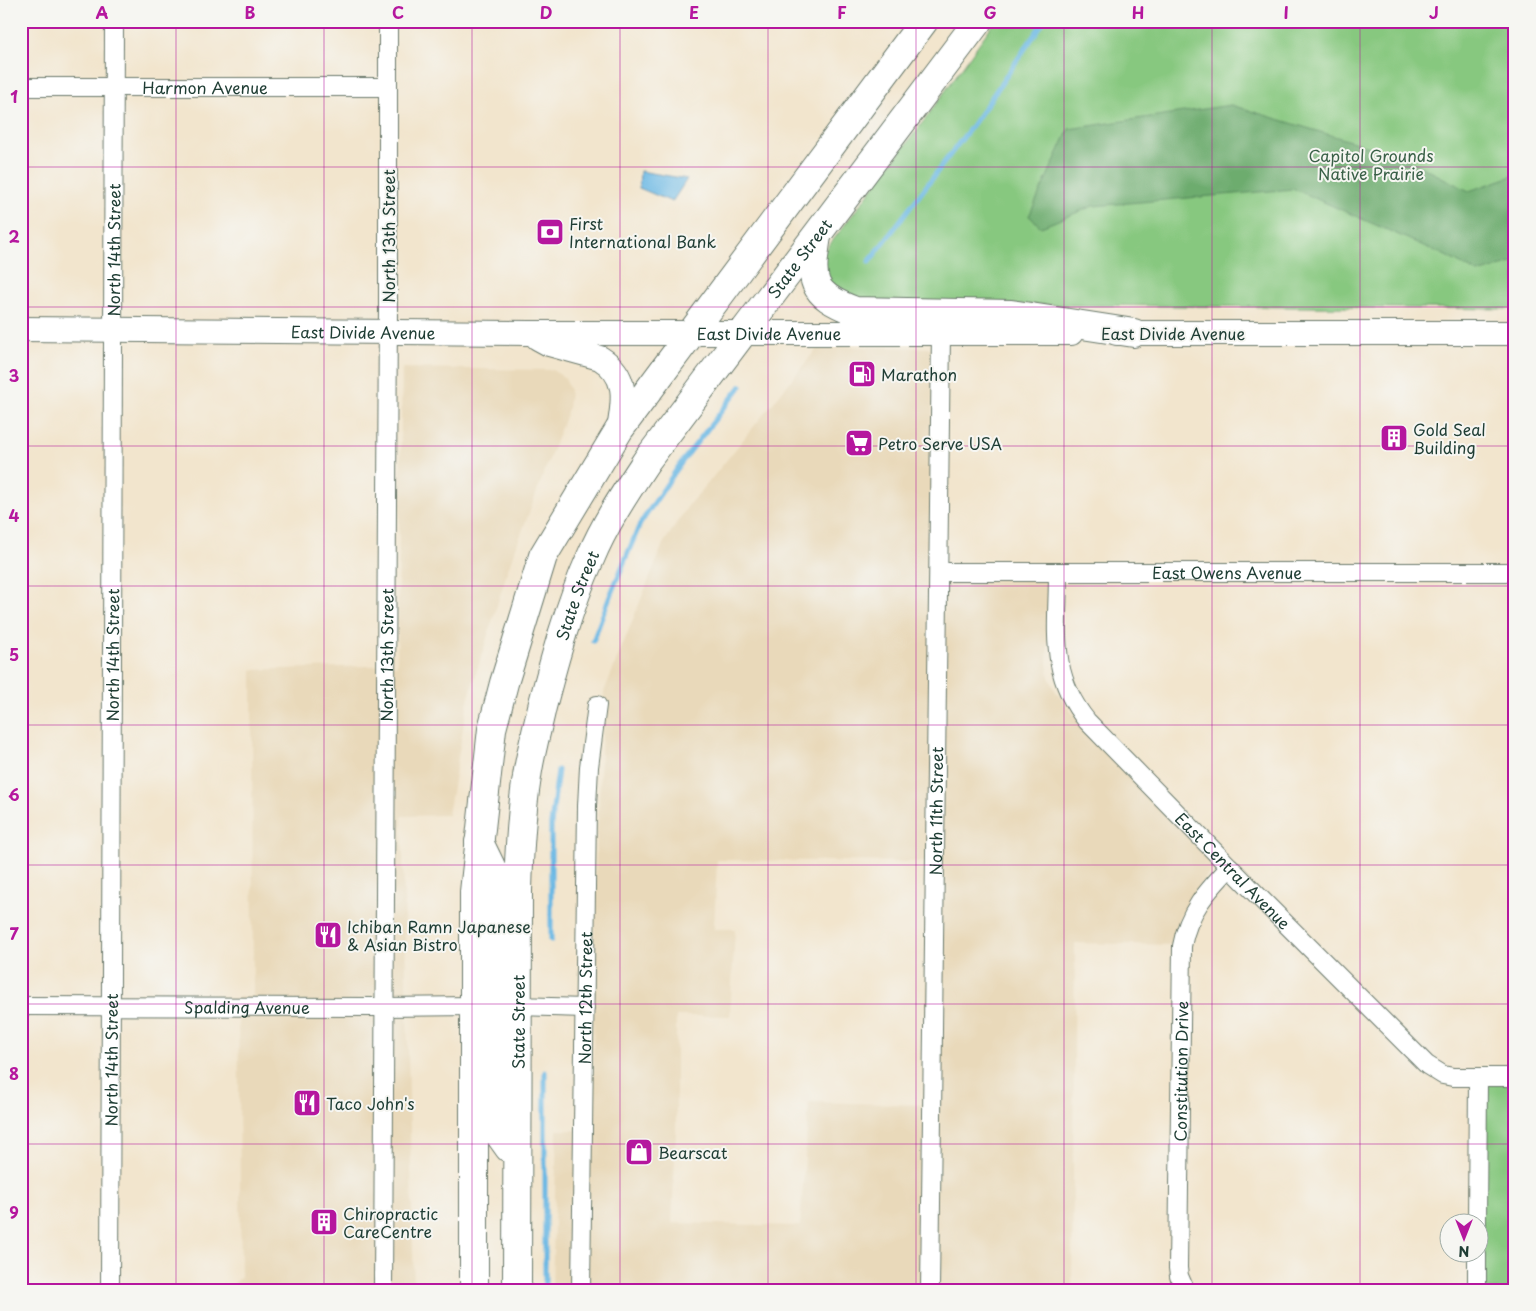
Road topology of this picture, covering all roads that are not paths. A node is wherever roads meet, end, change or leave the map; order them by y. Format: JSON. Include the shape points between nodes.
{"nodes":[{"id":1,"x":114,"y":21,"type":"edge"},
{"id":2,"x":388,"y":21,"type":"edge"},
{"id":3,"x":924,"y":21,"type":"edge"},
{"id":4,"x":978,"y":21,"type":"edge"},
{"id":5,"x":21,"y":87,"type":"edge"},
{"id":6,"x":114,"y":87,"type":"junction"},
{"id":7,"x":388,"y":87,"type":"junction"},
{"id":8,"x":817,"y":235,"type":"junction"},
{"id":9,"x":21,"y":329,"type":"edge"},
{"id":10,"x":113,"y":329,"type":"junction"},
{"id":11,"x":388,"y":331,"type":"junction"},
{"id":12,"x":530,"y":332,"type":"junction"},
{"id":13,"x":691,"y":332,"type":"junction"},
{"id":14,"x":745,"y":332,"type":"junction"},
{"id":15,"x":942,"y":332,"type":"junction"},
{"id":16,"x":1134,"y":333,"type":"junction"},
{"id":17,"x":1515,"y":333,"type":"edge"},
{"id":18,"x":619,"y":430,"type":"junction"},
{"id":19,"x":939,"y":572,"type":"junction"},
{"id":20,"x":1058,"y":572,"type":"junction"},
{"id":21,"x":1515,"y":572,"type":"edge"},
{"id":22,"x":597,"y":705,"type":"dead end"},
{"id":23,"x":479,"y":842,"type":"junction"},
{"id":24,"x":1230,"y":867,"type":"junction"},
{"id":25,"x":21,"y":1006,"type":"edge"},
{"id":26,"x":111,"y":1006,"type":"junction"},
{"id":27,"x":474,"y":1006,"type":"junction"},
{"id":28,"x":517,"y":1006,"type":"junction"},
{"id":29,"x":384,"y":1007,"type":"junction"},
{"id":30,"x":585,"y":1008,"type":"junction"},
{"id":31,"x":1478,"y":1077,"type":"junction"},
{"id":32,"x":1515,"y":1077,"type":"edge"},
{"id":33,"x":517,"y":1159,"type":"junction"},
{"id":34,"x":1477,"y":1214,"type":"edge"},
{"id":35,"x":1477,"y":1264,"type":"edge"},
{"id":36,"x":110,"y":1290,"type":"edge"},
{"id":37,"x":383,"y":1290,"type":"edge"},
{"id":38,"x":474,"y":1290,"type":"edge"},
{"id":39,"x":517,"y":1290,"type":"edge"},
{"id":40,"x":581,"y":1290,"type":"edge"},
{"id":41,"x":930,"y":1290,"type":"edge"},
{"id":42,"x":1185,"y":1290,"type":"edge"},
{"id":43,"x":1476,"y":1290,"type":"edge"}],
"edges":[{"from":1,"to":6,"type":"street","name":"North 14th Street"},
{"from":2,"to":7,"type":"street","name":"North 13th Street"},
{"from":3,"to":13,"type":"main road"},
{"from":4,"to":8,"type":"main road","name":"State Street"},
{"from":5,"to":6,"type":"street","name":"Harmon Avenue"},
{"from":6,"to":7,"type":"street","name":"Harmon Avenue"},
{"from":6,"to":10,"type":"street","name":"North 14th Street"},
{"from":7,"to":11,"type":"street","name":"North 13th Street"},
{"from":8,"to":14,"type":"main road","name":"State Street"},
{"from":8,"to":16,"type":"main road","via":[[812,272],[816,285],[835,304],[854,311],[1010,314]]},
{"from":9,"to":10,"type":"street","name":"East Divide Avenue"},
{"from":10,"to":11,"type":"street","name":"East Divide Avenue"},
{"from":10,"to":26,"type":"street","name":"North 14th Street"},
{"from":11,"to":12,"type":"street","name":"East Divide Avenue"},
{"from":11,"to":29,"type":"street","name":"North 13th Street"},
{"from":12,"to":13,"type":"street","name":"East Divide Avenue"},
{"from":12,"to":18,"type":"street","via":[[549,344],[600,358],[617,372],[624,394]]},
{"from":13,"to":14,"type":"street","name":"East Divide Avenue"},
{"from":13,"to":18,"type":"main road"},
{"from":14,"to":15,"type":"street","name":"East Divide Avenue"},
{"from":14,"to":28,"type":"main road","name":"State Street","via":[[647,460],[612,514],[571,607],[527,775],[519,862]]},
{"from":15,"to":16,"type":"street","name":"East Divide Avenue"},
{"from":15,"to":19,"type":"street","name":"North 11th Street"},
{"from":16,"to":17,"type":"street","name":"East Divide Avenue"},
{"from":18,"to":23,"type":"main road","via":[[543,556],[492,729]]},
{"from":19,"to":20,"type":"street","name":"East Owens Avenue"},
{"from":19,"to":41,"type":"street","name":"North 11th Street"},
{"from":20,"to":21,"type":"street","name":"East Owens Avenue"},
{"from":20,"to":24,"type":"street","name":"East Central Avenue","via":[[1058,658],[1065,686],[1075,705]]},
{"from":22,"to":30,"type":"street","name":"North 12th Street","via":[[588,785]]},
{"from":23,"to":27,"type":"main road","via":[[474,892]]},
{"from":23,"to":28,"type":"main road","via":[[496,877],[496,990],[506,1004]]},
{"from":24,"to":31,"type":"street","name":"East Central Avenue","via":[[1428,1065],[1443,1075]]},
{"from":24,"to":42,"type":"street","name":"Constitution Drive","via":[[1195,908],[1182,946],[1178,1268]]},
{"from":25,"to":26,"type":"street","name":"Spalding Avenue"},
{"from":26,"to":29,"type":"street","name":"Spalding Avenue"},
{"from":26,"to":36,"type":"street","name":"North 14th Street"},
{"from":27,"to":29,"type":"street","name":"Spalding Avenue"},
{"from":27,"to":33,"type":"main road","via":[[489,1007],[497,1018],[499,1134]]},
{"from":27,"to":38,"type":"main road"},
{"from":28,"to":30,"type":"street"},
{"from":28,"to":33,"type":"main road","name":"State Street"},
{"from":29,"to":37,"type":"street","name":"North 13th Street"},
{"from":30,"to":40,"type":"street","name":"North 12th Street"},
{"from":31,"to":32,"type":"street","name":"East Central Avenue"},
{"from":31,"to":34,"type":"street"},
{"from":33,"to":39,"type":"main road","name":"State Street"},
{"from":35,"to":43,"type":"street"}]}
